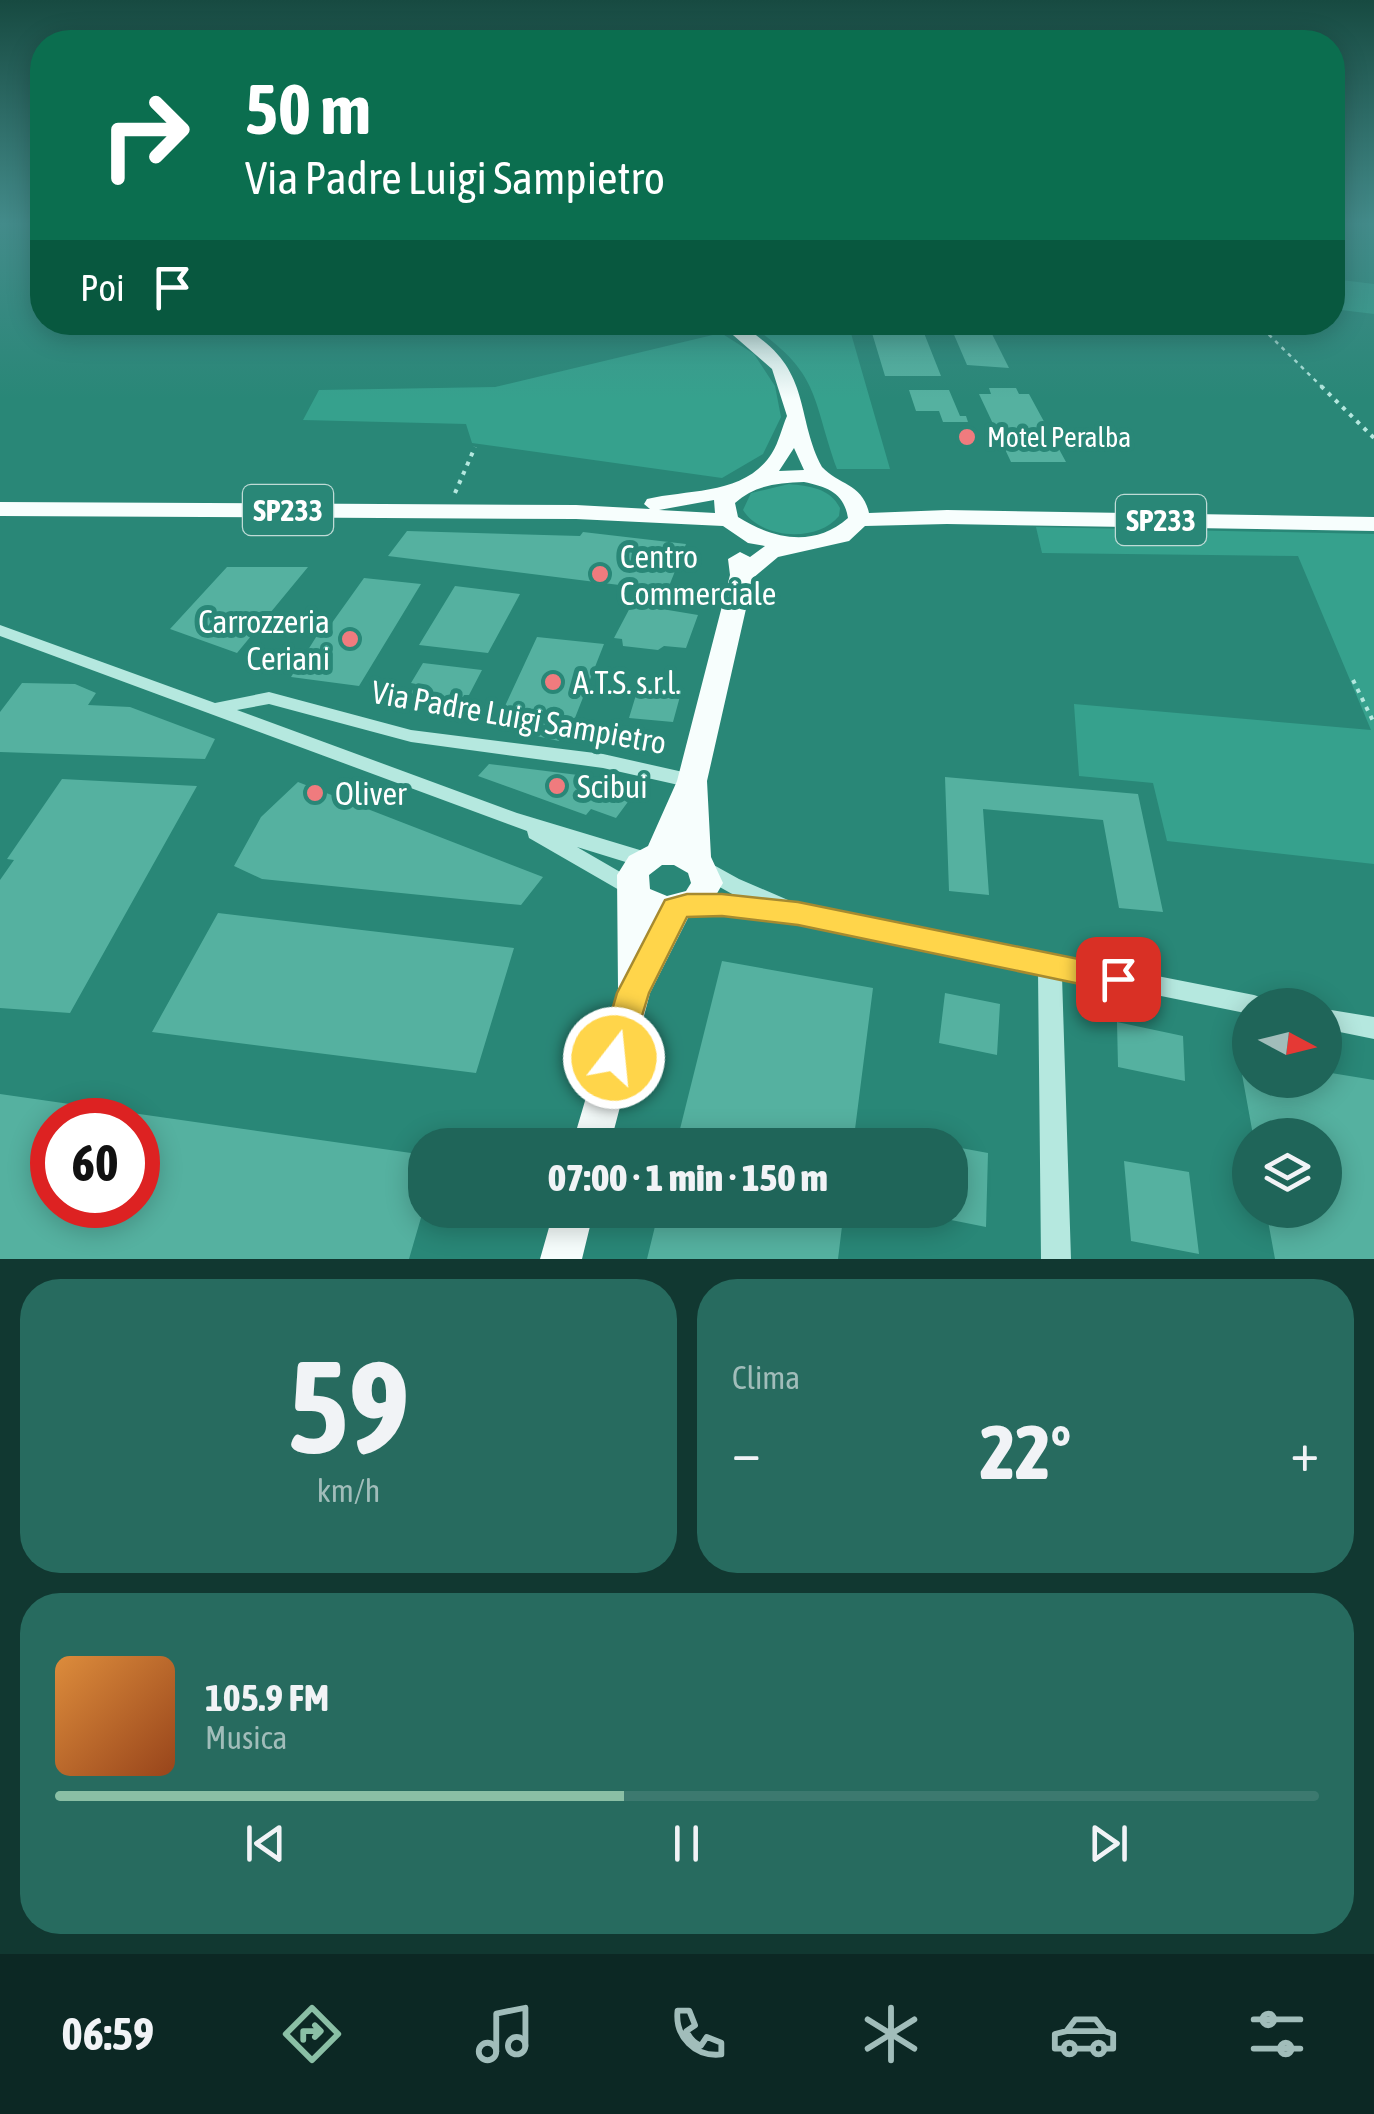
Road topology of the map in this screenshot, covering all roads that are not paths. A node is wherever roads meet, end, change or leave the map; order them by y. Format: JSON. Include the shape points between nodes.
{"nodes":[{"id":1,"x":746,"y":335,"type":"edge"},
{"id":2,"x":796,"y":417,"type":"junction"},
{"id":3,"x":763,"y":477,"type":"junction"},
{"id":4,"x":822,"y":479,"type":"junction"},
{"id":5,"x":732,"y":491,"type":"junction"},
{"id":6,"x":854,"y":497,"type":"junction"},
{"id":7,"x":0,"y":508,"type":"edge"},
{"id":8,"x":576,"y":512,"type":"junction"},
{"id":9,"x":947,"y":517,"type":"junction"},
{"id":10,"x":858,"y":520,"type":"junction"},
{"id":11,"x":1374,"y":524,"type":"edge"},
{"id":12,"x":733,"y":525,"type":"junction"},
{"id":13,"x":796,"y":545,"type":"junction"},
{"id":14,"x":742,"y":575,"type":"junction"},
{"id":15,"x":0,"y":630,"type":"edge"},
{"id":16,"x":218,"y":708,"type":"junction"},
{"id":17,"x":692,"y":781,"type":"junction"},
{"id":18,"x":510,"y":818,"type":"junction"},
{"id":19,"x":699,"y":864,"type":"junction"},
{"id":20,"x":646,"y":868,"type":"junction"},
{"id":21,"x":681,"y":907,"type":"junction"},
{"id":22,"x":798,"y":914,"type":"junction"},
{"id":23,"x":1050,"y":966,"type":"junction"},
{"id":24,"x":633,"y":993,"type":"junction"},
{"id":25,"x":1232,"y":1001,"type":"edge"},
{"id":26,"x":1342,"y":1021,"type":"edge"},
{"id":27,"x":1374,"y":1028,"type":"edge"},
{"id":28,"x":596,"y":1128,"type":"edge"},
{"id":29,"x":569,"y":1228,"type":"edge"},
{"id":30,"x":561,"y":1259,"type":"edge"},
{"id":31,"x":1056,"y":1259,"type":"edge"}],
"edges":[{"from":1,"to":2,"type":"main road","via":[[787,379]]},
{"from":2,"to":3,"type":"main road","via":[[782,454]]},
{"from":2,"to":4,"type":"main road","via":[[810,469]]},
{"from":3,"to":4,"type":"main road","number":"SP233"},
{"from":3,"to":5,"type":"main road","number":"SP233"},
{"from":4,"to":6,"type":"main road","number":"SP233"},
{"from":5,"to":8,"type":"main road","number":"SP233"},
{"from":5,"to":12,"type":"main road","via":[[724,502]]},
{"from":6,"to":9,"type":"main road","number":"SP233"},
{"from":6,"to":10,"type":"main road"},
{"from":7,"to":8,"type":"main road","number":"SP233"},
{"from":8,"to":12,"type":"main road","number":"SP233"},
{"from":9,"to":10,"type":"main road","number":"SP233"},
{"from":9,"to":11,"type":"main road","number":"SP233"},
{"from":10,"to":13,"type":"main road","number":"SP233","via":[[841,536]]},
{"from":12,"to":13,"type":"main road","number":"SP233","via":[[756,538]]},
{"from":12,"to":14,"type":"main road"},
{"from":13,"to":14,"type":"main road","via":[[770,552]]},
{"from":14,"to":17,"type":"main road"},
{"from":15,"to":16,"type":"street"},
{"from":16,"to":17,"type":"street","name":"Via Padre Luigi Sampietro","via":[[269,698],[411,736],[603,761]]},
{"from":16,"to":18,"type":"street"},
{"from":17,"to":19,"type":"main road"},
{"from":17,"to":20,"type":"main road"},
{"from":18,"to":20,"type":"street"},
{"from":18,"to":20,"type":"street"},
{"from":19,"to":20,"type":"main road","via":[[679,854]]},
{"from":19,"to":21,"type":"main road","via":[[706,874],[704,892]]},
{"from":19,"to":22,"type":"street"},
{"from":20,"to":21,"type":"main road","via":[[645,903]]},
{"from":20,"to":24,"type":"main road"},
{"from":21,"to":22,"type":"street"},
{"from":21,"to":24,"type":"main road"},
{"from":22,"to":23,"type":"street"},
{"from":23,"to":25,"type":"street"},
{"from":23,"to":31,"type":"street"},
{"from":24,"to":28,"type":"main road"},
{"from":26,"to":27,"type":"street"},
{"from":29,"to":30,"type":"main road"}]}
